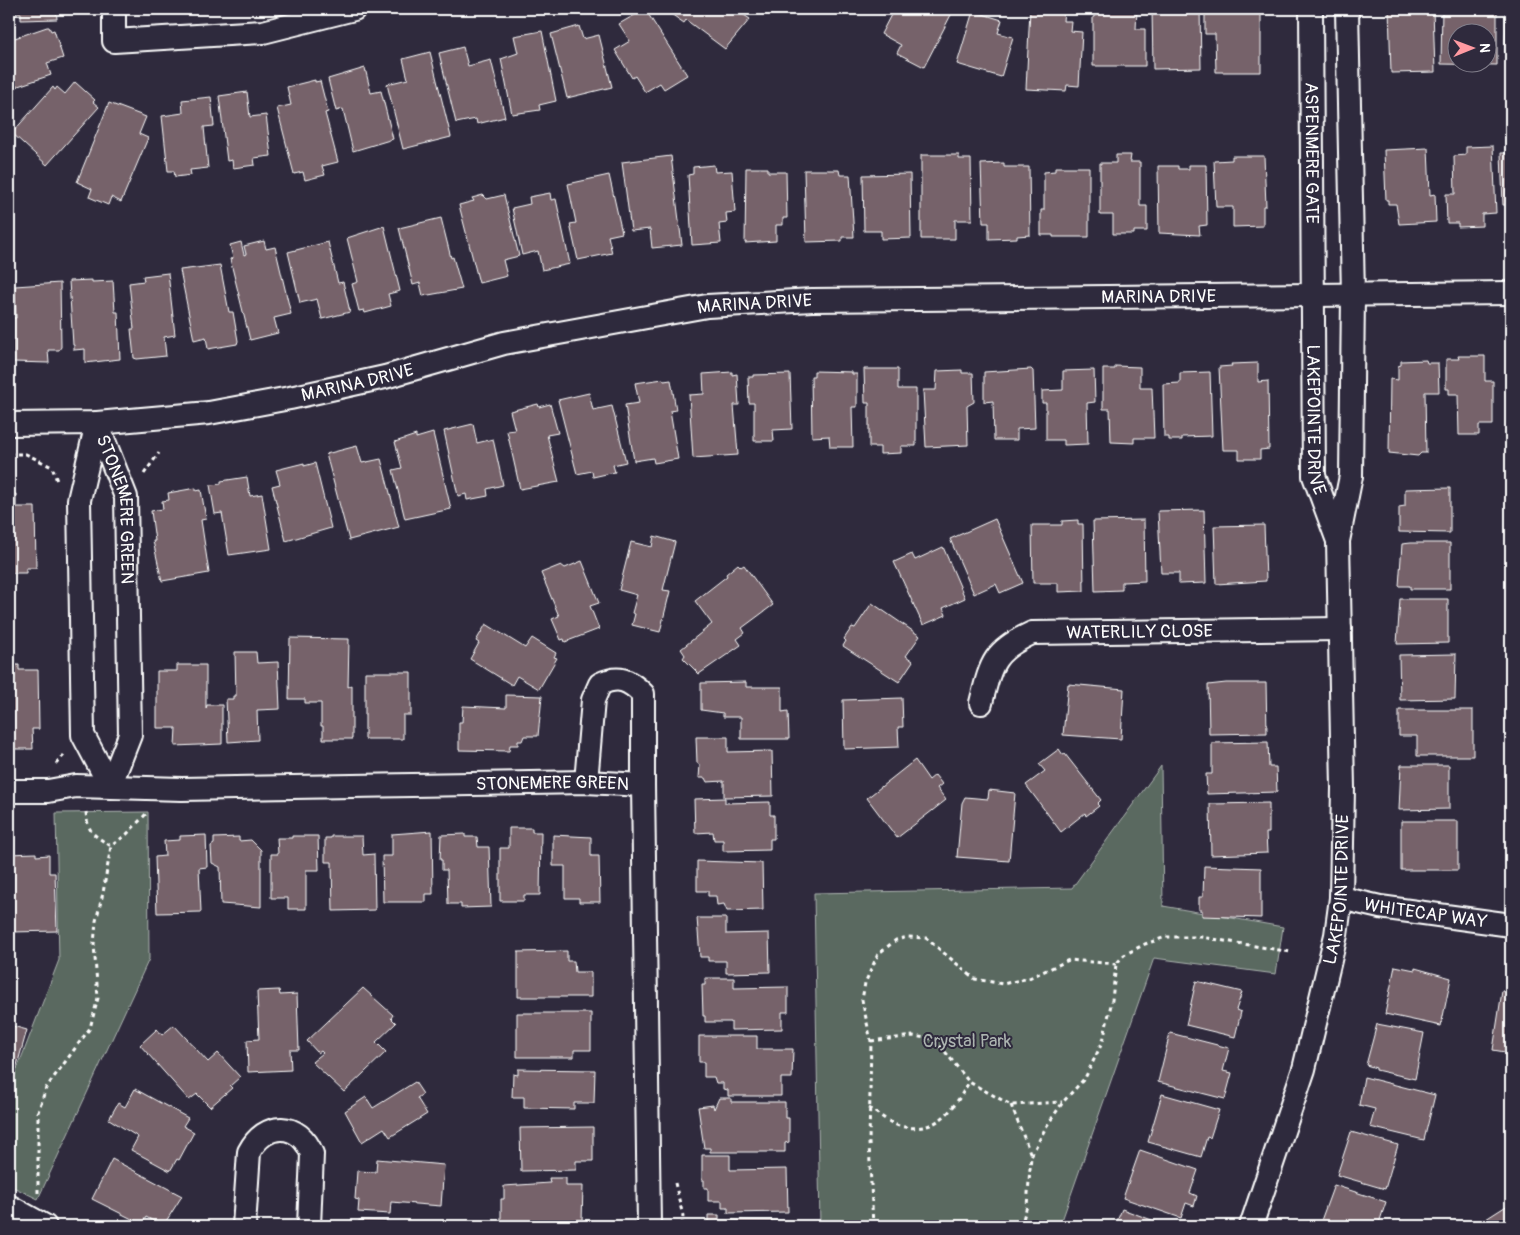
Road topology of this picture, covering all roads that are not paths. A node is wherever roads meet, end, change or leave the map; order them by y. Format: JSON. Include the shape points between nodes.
{"nodes":[{"id":1,"x":114,"y":9,"type":"edge"},
{"id":2,"x":354,"y":9,"type":"edge"},
{"id":3,"x":1311,"y":9,"type":"edge"},
{"id":4,"x":1347,"y":9,"type":"edge"},
{"id":5,"x":1511,"y":293,"type":"edge"},
{"id":6,"x":1353,"y":295,"type":"junction"},
{"id":7,"x":1313,"y":296,"type":"junction"},
{"id":8,"x":97,"y":423,"type":"junction"},
{"id":9,"x":9,"y":424,"type":"edge"},
{"id":10,"x":1338,"y":540,"type":"junction"},
{"id":11,"x":1340,"y":629,"type":"junction"},
{"id":12,"x":981,"y":703,"type":"dead end"},
{"id":13,"x":586,"y":782,"type":"junction"},
{"id":14,"x":643,"y":785,"type":"junction"},
{"id":15,"x":110,"y":786,"type":"junction"},
{"id":16,"x":9,"y":791,"type":"edge"},
{"id":17,"x":1341,"y":898,"type":"junction"},
{"id":18,"x":1511,"y":925,"type":"edge"},
{"id":19,"x":9,"y":1206,"type":"edge"},
{"id":20,"x":45,"y":1226,"type":"edge"},
{"id":21,"x":244,"y":1226,"type":"edge"},
{"id":22,"x":309,"y":1226,"type":"edge"},
{"id":23,"x":649,"y":1226,"type":"edge"},
{"id":24,"x":1251,"y":1226,"type":"edge"}],
"edges":[{"from":1,"to":2,"type":"street","via":[[114,41],[263,32]]},
{"from":3,"to":7,"type":"street","name":"ASPENMERE GATE"},
{"from":4,"to":6,"type":"street","name":"ASPENMERE GATE"},
{"from":5,"to":6,"type":"street","name":"MARINA DRIVE"},
{"from":6,"to":7,"type":"street","name":"MARINA DRIVE"},
{"from":6,"to":10,"type":"street","name":"LAKEPOINTE DRIVE","via":[[1351,476]]},
{"from":7,"to":8,"type":"street","name":"MARINA DRIVE","via":[[812,300],[706,306],[504,343],[385,377],[290,398],[209,413]]},
{"from":7,"to":10,"type":"street","name":"LAKEPOINTE DRIVE","via":[[1314,476]]},
{"from":8,"to":9,"type":"street","name":"MARINA DRIVE"},
{"from":8,"to":15,"type":"street","name":"STONEMERE GREEN","via":[[79,500],[82,735]]},
{"from":8,"to":15,"type":"street","name":"STONEMERE GREEN","via":[[126,497],[130,735]]},
{"from":10,"to":11,"type":"street","name":"LAKEPOINTE DRIVE"},
{"from":11,"to":12,"type":"street","name":"WATERLILY CLOSE","via":[[1032,633],[1008,644],[990,665]]},
{"from":11,"to":17,"type":"street","name":"LAKEPOINTE DRIVE"},
{"from":13,"to":14,"type":"street","name":"STONEMERE GREEN"},
{"from":13,"to":14,"type":"street","via":[[593,700],[600,684],[618,678],[630,681],[643,694]]},
{"from":13,"to":15,"type":"street","name":"STONEMERE GREEN","via":[[182,789]]},
{"from":14,"to":23,"type":"street","name":"STONEMERE GREEN"},
{"from":15,"to":16,"type":"street","name":"STONEMERE GREEN"},
{"from":17,"to":18,"type":"street","name":"WHITECAP WAY"},
{"from":17,"to":24,"type":"street","name":"LAKEPOINTE DRIVE","via":[[1336,934],[1304,1069]]},
{"from":19,"to":20,"type":"street"},
{"from":21,"to":22,"type":"street","via":[[250,1152],[254,1142],[262,1134],[283,1129],[301,1136],[312,1154]]}]}
